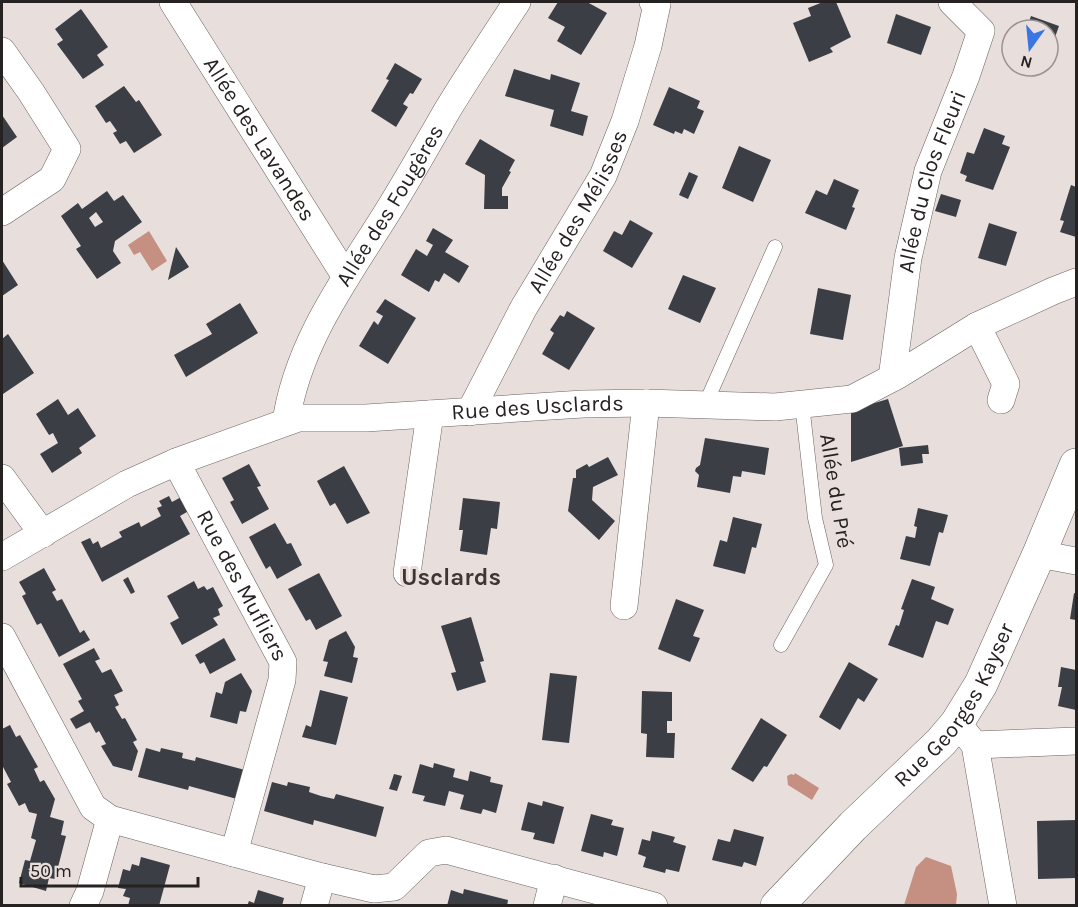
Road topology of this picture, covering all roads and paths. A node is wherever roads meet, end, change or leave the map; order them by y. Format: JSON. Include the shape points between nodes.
{"nodes":[{"id":1,"x":173,"y":2,"type":"edge"},
{"id":2,"x":517,"y":2,"type":"edge"},
{"id":3,"x":652,"y":2,"type":"edge"},
{"id":4,"x":952,"y":2,"type":"edge"},
{"id":5,"x":2,"y":51,"type":"edge"},
{"id":6,"x":2,"y":212,"type":"edge"},
{"id":7,"x":775,"y":247,"type":"dead end"},
{"id":8,"x":346,"y":277,"type":"junction"},
{"id":9,"x":1077,"y":282,"type":"edge"},
{"id":10,"x":977,"y":326,"type":"junction"},
{"id":11,"x":892,"y":378,"type":"junction"},
{"id":12,"x":1001,"y":400,"type":"dead end"},
{"id":13,"x":646,"y":403,"type":"junction"},
{"id":14,"x":802,"y":404,"type":"junction"},
{"id":15,"x":705,"y":405,"type":"junction"},
{"id":16,"x":470,"y":412,"type":"junction"},
{"id":17,"x":430,"y":414,"type":"junction"},
{"id":18,"x":286,"y":422,"type":"junction"},
{"id":19,"x":176,"y":462,"type":"junction"},
{"id":20,"x":1077,"y":465,"type":"edge"},
{"id":21,"x":2,"y":478,"type":"edge"},
{"id":22,"x":43,"y":534,"type":"junction"},
{"id":23,"x":1039,"y":554,"type":"junction"},
{"id":24,"x":2,"y":557,"type":"edge"},
{"id":25,"x":1077,"y":561,"type":"edge"},
{"id":26,"x":407,"y":573,"type":"dead end"},
{"id":27,"x":624,"y":606,"type":"dead end"},
{"id":28,"x":2,"y":637,"type":"edge"},
{"id":29,"x":781,"y":645,"type":"dead end"},
{"id":30,"x":966,"y":734,"type":"junction"},
{"id":31,"x":1077,"y":741,"type":"edge"},
{"id":32,"x":110,"y":819,"type":"junction"},
{"id":33,"x":234,"y":853,"type":"junction"},
{"id":34,"x":322,"y":877,"type":"junction"},
{"id":35,"x":554,"y":878,"type":"junction"},
{"id":36,"x":82,"y":906,"type":"edge"},
{"id":37,"x":314,"y":906,"type":"edge"},
{"id":38,"x":547,"y":906,"type":"edge"},
{"id":39,"x":654,"y":906,"type":"edge"},
{"id":40,"x":777,"y":906,"type":"edge"},
{"id":41,"x":1003,"y":906,"type":"edge"}],
"edges":[{"from":1,"to":8,"type":"street","name":"Allée des Lavandes"},
{"from":2,"to":8,"type":"street","name":"Allée des Fougères"},
{"from":3,"to":16,"type":"street","name":"Allée des Mélisses","via":[[657,4],[648,46],[626,121],[603,176],[523,309]]},
{"from":4,"to":11,"type":"street","name":"Allée du Clos Fleuri","via":[[981,31],[928,171],[908,258]]},
{"from":5,"to":6,"type":"street","via":[[67,149],[52,178]]},
{"from":7,"to":15,"type":"lane"},
{"from":8,"to":18,"type":"street","name":"Allée des Fougères","via":[[307,345]]},
{"from":9,"to":10,"type":"street","name":"Rue des Usclards"},
{"from":10,"to":11,"type":"street","name":"Rue des Usclards"},
{"from":10,"to":12,"type":"street","via":[[1006,384]]},
{"from":11,"to":14,"type":"street","name":"Rue des Usclards","via":[[852,399]]},
{"from":13,"to":15,"type":"street","name":"Rue des Usclards"},
{"from":13,"to":16,"type":"street","name":"Rue des Usclards"},
{"from":13,"to":27,"type":"street"},
{"from":14,"to":15,"type":"street","name":"Rue des Usclards"},
{"from":14,"to":29,"type":"lane","name":"Allée du Pré","via":[[815,518],[826,565]]},
{"from":16,"to":17,"type":"street","name":"Rue des Usclards"},
{"from":17,"to":18,"type":"street","name":"Rue des Usclards","via":[[298,418]]},
{"from":17,"to":26,"type":"street"},
{"from":18,"to":19,"type":"street","name":"Rue des Usclards"},
{"from":19,"to":22,"type":"street","name":"Rue des Usclards","via":[[127,484]]},
{"from":19,"to":33,"type":"street","name":"Rue des Mufliers","via":[[283,662],[282,680]]},
{"from":20,"to":23,"type":"street","name":"Rue Georges Kayser"},
{"from":21,"to":22,"type":"street"},
{"from":22,"to":24,"type":"street","name":"Rue des Usclards"},
{"from":23,"to":25,"type":"street"},
{"from":23,"to":30,"type":"street","name":"Rue Georges Kayser","via":[[981,684]]},
{"from":28,"to":32,"type":"street","via":[[93,807]]},
{"from":30,"to":31,"type":"street"},
{"from":30,"to":40,"type":"street","name":"Rue Georges Kayser","via":[[940,742]]},
{"from":30,"to":41,"type":"street"},
{"from":32,"to":33,"type":"street"},
{"from":32,"to":36,"type":"street","via":[[90,891]]},
{"from":33,"to":34,"type":"street"},
{"from":34,"to":35,"type":"street","via":[[374,889],[394,886],[429,853],[446,850]]},
{"from":34,"to":37,"type":"street"},
{"from":35,"to":38,"type":"street"},
{"from":35,"to":39,"type":"street"}]}
